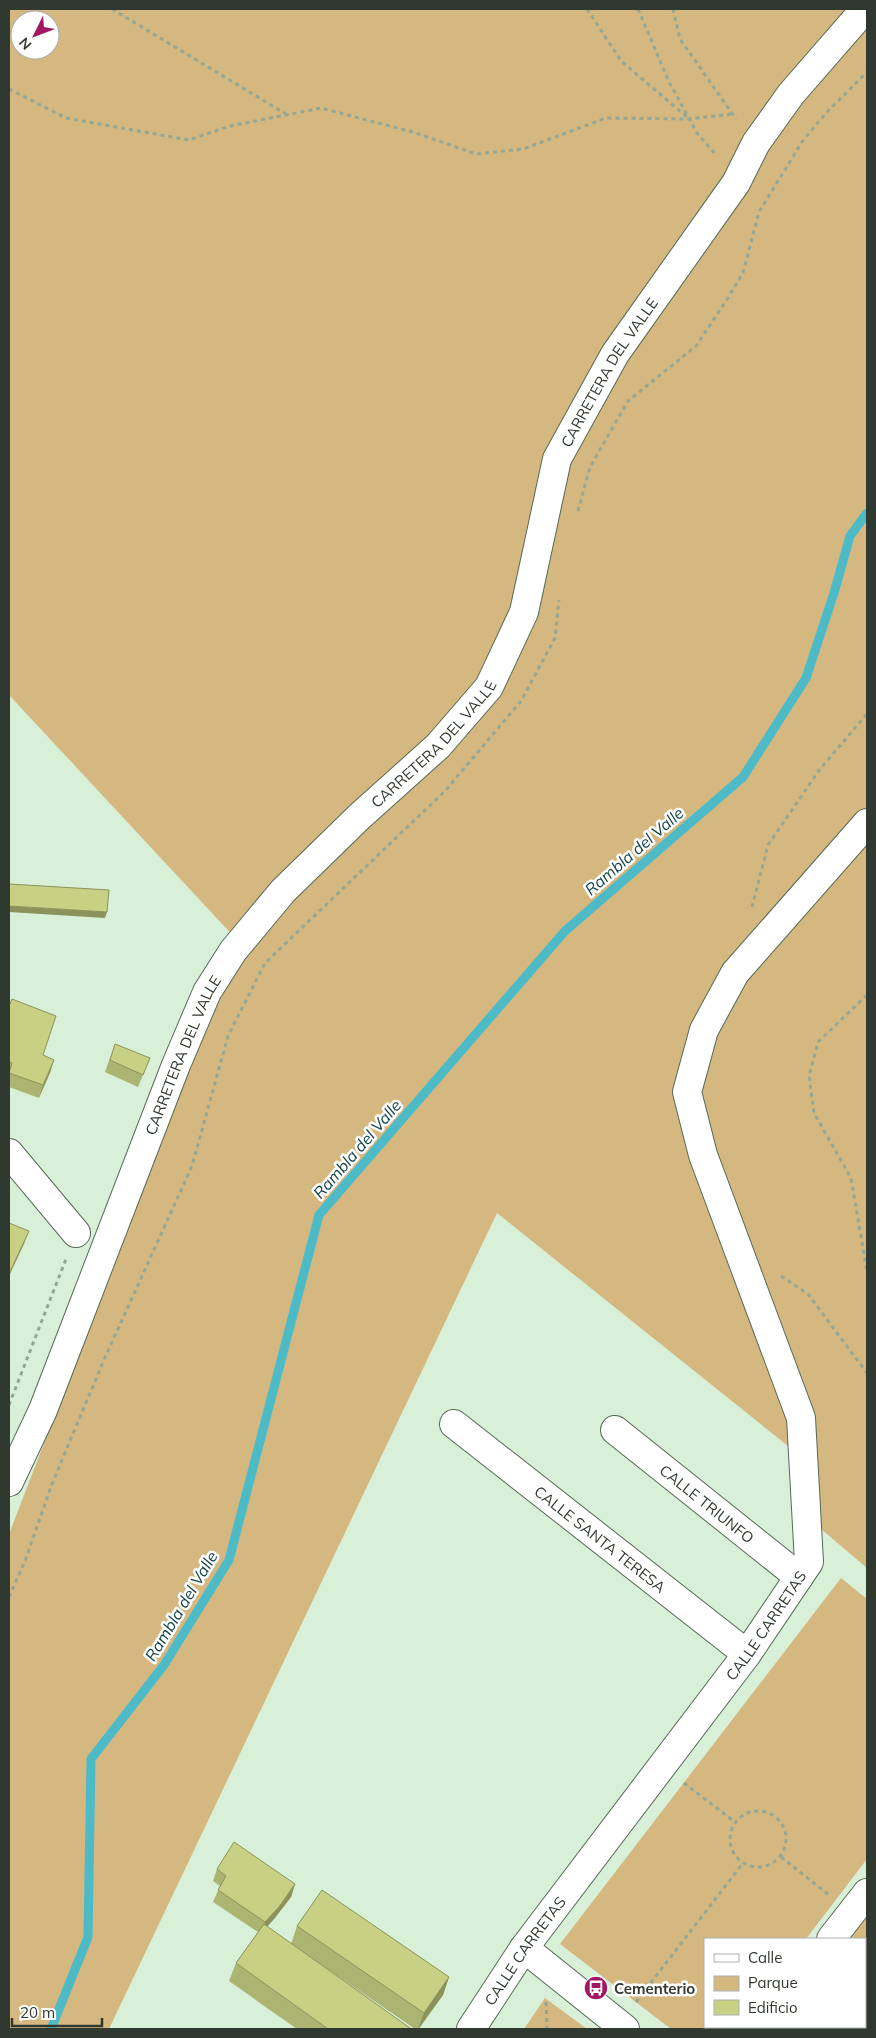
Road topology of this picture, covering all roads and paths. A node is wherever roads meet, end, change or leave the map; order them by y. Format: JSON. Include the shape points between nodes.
{"nodes":[{"id":1,"x":112,"y":9,"type":"edge"},
{"id":2,"x":587,"y":9,"type":"edge"},
{"id":3,"x":638,"y":9,"type":"edge"},
{"id":4,"x":673,"y":9,"type":"edge"},
{"id":5,"x":865,"y":9,"type":"edge"},
{"id":6,"x":867,"y":72,"type":"edge"},
{"id":7,"x":9,"y":89,"type":"edge"},
{"id":8,"x":287,"y":114,"type":"junction"},
{"id":9,"x":732,"y":114,"type":"junction"},
{"id":10,"x":689,"y":119,"type":"junction"},
{"id":11,"x":756,"y":142,"type":"junction"},
{"id":12,"x":736,"y":183,"type":"junction"},
{"id":13,"x":759,"y":212,"type":"junction"},
{"id":14,"x":576,"y":520,"type":"dead end"},
{"id":15,"x":560,"y":592,"type":"dead end"},
{"id":16,"x":867,"y":714,"type":"edge"},
{"id":17,"x":867,"y":823,"type":"edge"},
{"id":18,"x":752,"y":909,"type":"dead end"},
{"id":19,"x":867,"y":995,"type":"edge"},
{"id":20,"x":9,"y":1153,"type":"edge"},
{"id":21,"x":76,"y":1234,"type":"joint"},
{"id":22,"x":867,"y":1272,"type":"edge"},
{"id":23,"x":779,"y":1275,"type":"dead end"},
{"id":24,"x":867,"y":1373,"type":"edge"},
{"id":25,"x":9,"y":1405,"type":"edge"},
{"id":26,"x":454,"y":1424,"type":"dead end"},
{"id":27,"x":615,"y":1430,"type":"dead end"},
{"id":28,"x":9,"y":1482,"type":"edge"},
{"id":29,"x":799,"y":1577,"type":"junction"},
{"id":30,"x":9,"y":1597,"type":"edge"},
{"id":31,"x":746,"y":1654,"type":"junction"},
{"id":32,"x":662,"y":1766,"type":"junction"},
{"id":33,"x":736,"y":1822,"type":"junction"},
{"id":34,"x":781,"y":1857,"type":"junction"},
{"id":35,"x":743,"y":1863,"type":"junction"},
{"id":36,"x":860,"y":1903,"type":"edge"},
{"id":37,"x":832,"y":1938,"type":"edge"},
{"id":38,"x":524,"y":1948,"type":"junction"},
{"id":39,"x":622,"y":2027,"type":"edge"},
{"id":40,"x":471,"y":2029,"type":"edge"}],
"edges":[{"from":1,"to":8,"type":"path"},
{"from":2,"to":10,"type":"path","via":[[621,61]]},
{"from":3,"to":10,"type":"path","via":[[669,82]]},
{"from":4,"to":9,"type":"path","via":[[680,39]]},
{"from":5,"to":11,"type":"street","name":"CARRETERA DEL VALLE","via":[[791,94]]},
{"from":6,"to":13,"type":"path","via":[[802,142]]},
{"from":7,"to":8,"type":"path","via":[[66,118],[189,140],[230,126]]},
{"from":8,"to":10,"type":"path","via":[[321,108],[413,132],[476,154],[524,149],[606,118]]},
{"from":9,"to":10,"type":"path"},
{"from":9,"to":11,"type":"path"},
{"from":10,"to":12,"type":"path"},
{"from":11,"to":12,"type":"street","name":"CARRETERA DEL VALLE"},
{"from":12,"to":13,"type":"path"},
{"from":12,"to":28,"type":"street","name":"CARRETERA DEL VALLE","via":[[615,354],[557,459],[524,612],[489,688],[438,746],[283,890],[233,951],[207,992],[43,1410]]},
{"from":13,"to":14,"type":"path","via":[[743,273],[696,346],[628,401],[590,467]]},
{"from":15,"to":30,"type":"path","via":[[554,638],[521,701],[445,791],[265,963],[228,1036],[192,1166],[103,1362]]},
{"from":16,"to":18,"type":"path","via":[[820,769],[768,845]]},
{"from":17,"to":29,"type":"street","name":"CALLE CARRETAS","via":[[735,973],[704,1030],[687,1092],[703,1155],[801,1418],[809,1562]]},
{"from":19,"to":22,"type":"path","via":[[818,1042],[809,1076],[814,1113],[851,1178]]},
{"from":20,"to":21,"type":"street"},
{"from":21,"to":25,"type":"path"},
{"from":23,"to":24,"type":"path","via":[[808,1294]]},
{"from":26,"to":31,"type":"street","name":"CALLE SANTA TERESA"},
{"from":27,"to":29,"type":"street","name":"CALLE TRIUNFO"},
{"from":29,"to":31,"type":"street","name":"CALLE CARRETAS"},
{"from":31,"to":32,"type":"street","name":"CALLE CARRETAS"},
{"from":32,"to":33,"type":"path"},
{"from":32,"to":38,"type":"street","name":"CALLE CARRETAS"},
{"from":33,"to":34,"type":"path","via":[[755,1810],[774,1814],[785,1828],[787,1841]]},
{"from":33,"to":35,"type":"path","via":[[730,1843],[734,1854]]},
{"from":34,"to":35,"type":"path","via":[[762,1867]]},
{"from":34,"to":36,"type":"path"},
{"from":35,"to":39,"type":"path"},
{"from":36,"to":37,"type":"street"},
{"from":38,"to":39,"type":"street"},
{"from":38,"to":40,"type":"street","name":"CALLE CARRETAS"}]}
